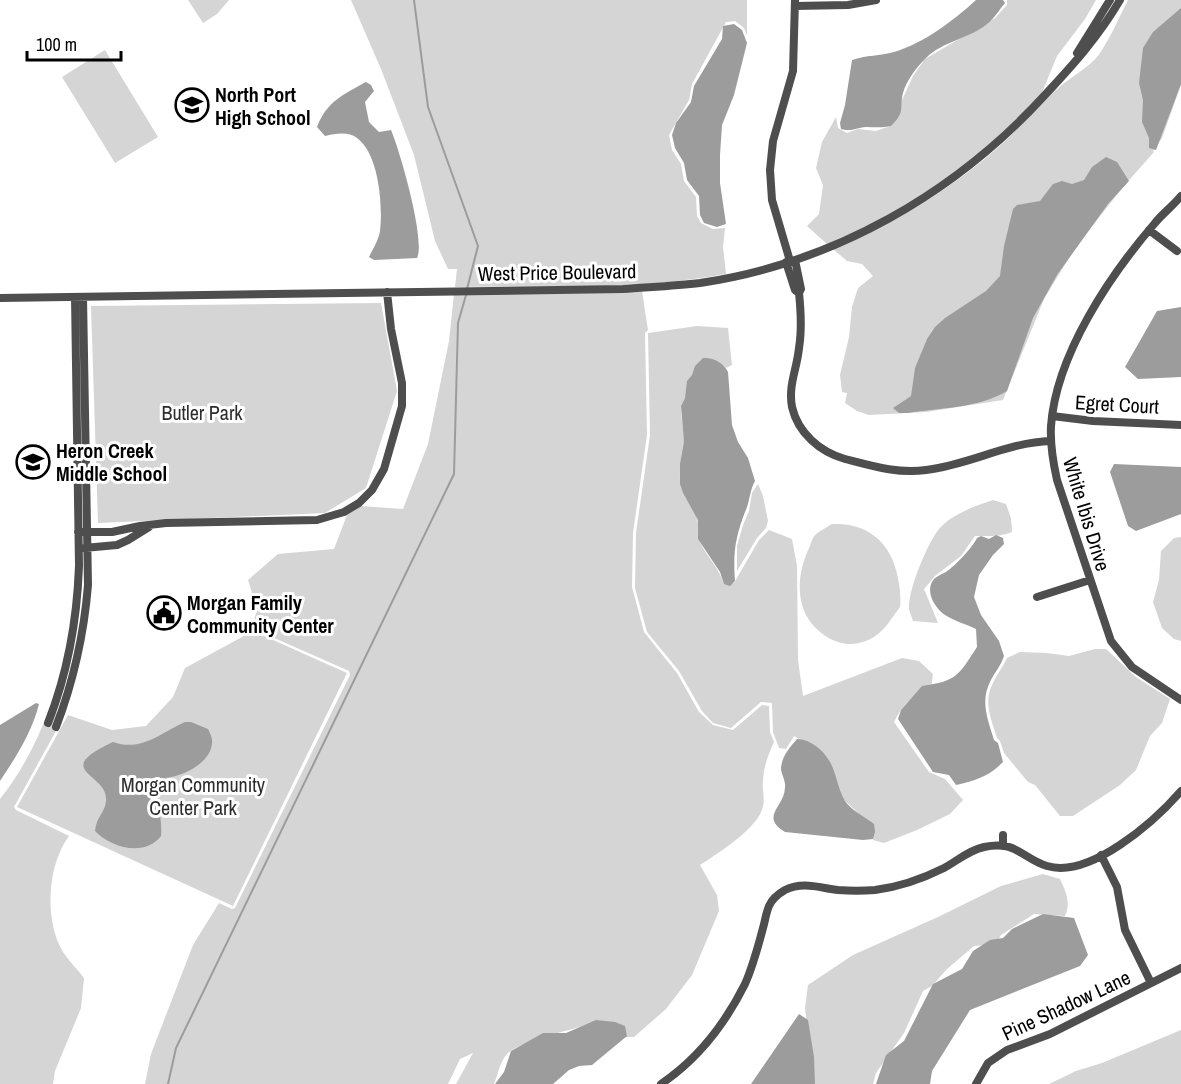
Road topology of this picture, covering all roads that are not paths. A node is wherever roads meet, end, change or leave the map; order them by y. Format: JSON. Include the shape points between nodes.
{"nodes":[{"id":1,"x":876,"y":0,"type":"edge"},
{"id":2,"x":1110,"y":0,"type":"edge"},
{"id":3,"x":1120,"y":0,"type":"edge"},
{"id":4,"x":795,"y":3,"type":"edge"},
{"id":5,"x":1055,"y":85,"type":"junction"},
{"id":6,"x":1181,"y":196,"type":"edge"},
{"id":7,"x":1149,"y":230,"type":"junction"},
{"id":8,"x":1177,"y":251,"type":"dead end"},
{"id":9,"x":790,"y":261,"type":"junction"},
{"id":10,"x":387,"y":292,"type":"junction"},
{"id":11,"x":79,"y":297,"type":"junction"},
{"id":12,"x":0,"y":298,"type":"edge"},
{"id":13,"x":1052,"y":417,"type":"junction"},
{"id":14,"x":1181,"y":425,"type":"edge"},
{"id":15,"x":1051,"y":441,"type":"junction"},
{"id":16,"x":155,"y":524,"type":"junction"},
{"id":17,"x":83,"y":532,"type":"junction"},
{"id":18,"x":83,"y":548,"type":"junction"},
{"id":19,"x":1090,"y":580,"type":"junction"},
{"id":20,"x":1037,"y":597,"type":"dead end"},
{"id":21,"x":1181,"y":700,"type":"edge"},
{"id":22,"x":52,"y":725,"type":"dead end"},
{"id":23,"x":1181,"y":791,"type":"edge"},
{"id":24,"x":1004,"y":835,"type":"dead end"},
{"id":25,"x":1003,"y":846,"type":"junction"},
{"id":26,"x":1101,"y":855,"type":"junction"},
{"id":27,"x":1181,"y":968,"type":"edge"},
{"id":28,"x":1151,"y":983,"type":"junction"},
{"id":29,"x":661,"y":1084,"type":"edge"},
{"id":30,"x":976,"y":1084,"type":"edge"}],
"edges":[{"from":1,"to":4,"type":"street","via":[[848,5]]},
{"from":2,"to":5,"type":"street","name":"West Price Boulevard"},
{"from":3,"to":5,"type":"street","name":"West Price Boulevard","via":[[1092,43]]},
{"from":4,"to":9,"type":"street","via":[[793,71],[773,141],[770,170],[776,216]]},
{"from":5,"to":9,"type":"street","name":"West Price Boulevard","via":[[975,162],[930,194],[857,236]]},
{"from":6,"to":7,"type":"street","name":"White Ibis Drive"},
{"from":7,"to":8,"type":"street"},
{"from":7,"to":13,"type":"street","name":"White Ibis Drive","via":[[1086,321],[1063,375]]},
{"from":9,"to":10,"type":"street","name":"West Price Boulevard","via":[[701,283],[624,289]]},
{"from":9,"to":15,"type":"street","via":[[801,289],[799,348],[791,386],[793,407],[806,435],[828,453],[877,467],[911,471],[940,468],[1027,443]]},
{"from":10,"to":11,"type":"street","name":"West Price Boulevard"},
{"from":10,"to":16,"type":"street","via":[[402,383],[402,406],[384,469],[366,497],[344,513],[317,520]]},
{"from":11,"to":12,"type":"street","name":"West Price Boulevard"},
{"from":11,"to":17,"type":"street"},
{"from":13,"to":14,"type":"street","name":"Egret Court"},
{"from":13,"to":15,"type":"street","name":"White Ibis Drive"},
{"from":15,"to":19,"type":"street","name":"White Ibis Drive","via":[[1057,480]]},
{"from":16,"to":17,"type":"street","via":[[112,532]]},
{"from":16,"to":18,"type":"street","via":[[117,545]]},
{"from":17,"to":18,"type":"street"},
{"from":18,"to":22,"type":"street","via":[[70,655]]},
{"from":19,"to":20,"type":"street"},
{"from":19,"to":21,"type":"street","name":"White Ibis Drive","via":[[1106,630],[1117,650],[1132,667]]},
{"from":23,"to":26,"type":"street","via":[[1146,825]]},
{"from":24,"to":25,"type":"street"},
{"from":25,"to":26,"type":"street","via":[[1059,868],[1080,866]]},
{"from":25,"to":29,"type":"street","via":[[974,850],[928,875],[896,886],[852,891],[803,885],[779,894],[769,905],[752,968],[731,1010],[697,1054]]},
{"from":26,"to":28,"type":"street","via":[[1117,887],[1125,930]]},
{"from":27,"to":28,"type":"street","name":"Pine Shadow Lane"},
{"from":28,"to":30,"type":"street","name":"Pine Shadow Lane","via":[[1000,1054],[983,1070]]}]}
